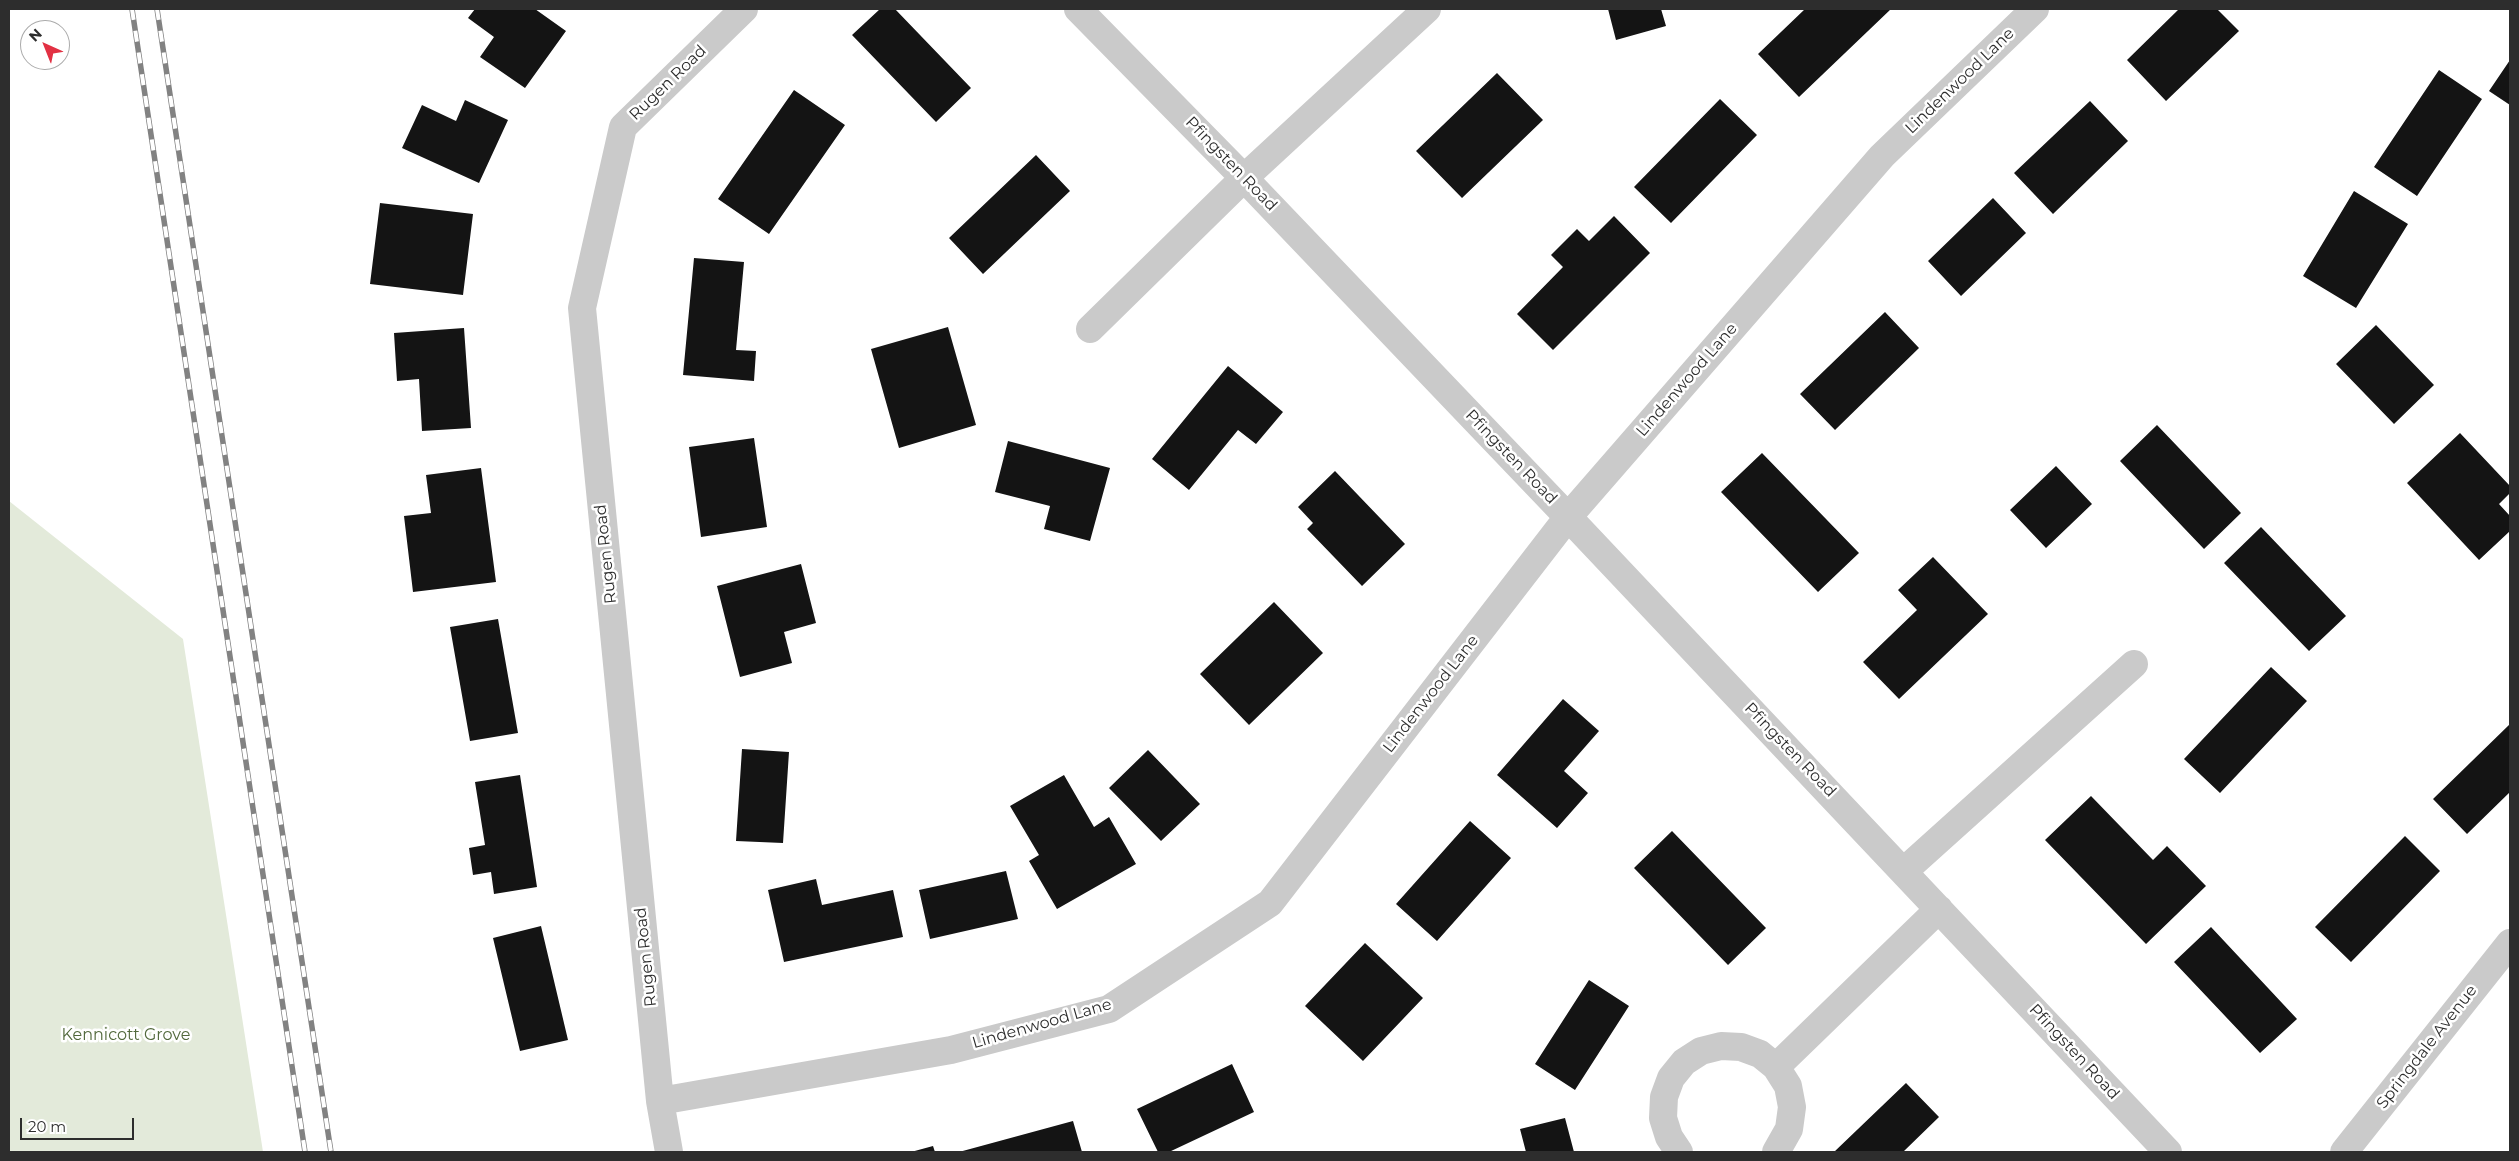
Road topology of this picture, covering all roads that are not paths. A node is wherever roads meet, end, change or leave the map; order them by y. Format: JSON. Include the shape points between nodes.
{"nodes":[{"id":1,"x":744,"y":9,"type":"edge"},
{"id":2,"x":1078,"y":9,"type":"edge"},
{"id":3,"x":1427,"y":9,"type":"edge"},
{"id":4,"x":2035,"y":9,"type":"edge"},
{"id":5,"x":1244,"y":178,"type":"junction"},
{"id":6,"x":1090,"y":329,"type":"dead end"},
{"id":7,"x":1568,"y":517,"type":"junction"},
{"id":8,"x":2134,"y":664,"type":"dead end"},
{"id":9,"x":1904,"y":871,"type":"junction"},
{"id":10,"x":1939,"y":908,"type":"junction"},
{"id":11,"x":2510,"y":943,"type":"edge"},
{"id":12,"x":1776,"y":1067,"type":"junction"},
{"id":13,"x":660,"y":1101,"type":"junction"},
{"id":14,"x":669,"y":1152,"type":"edge"},
{"id":15,"x":1679,"y":1152,"type":"edge"},
{"id":16,"x":1776,"y":1152,"type":"edge"},
{"id":17,"x":2168,"y":1152,"type":"edge"},
{"id":18,"x":2344,"y":1152,"type":"edge"}],
"edges":[{"from":1,"to":13,"type":"street","name":"Rugen Road","via":[[623,127],[582,308]]},
{"from":2,"to":5,"type":"street","name":"Pfingsten Road"},
{"from":3,"to":5,"type":"street"},
{"from":4,"to":7,"type":"street","name":"Lindenwood Lane","via":[[1882,156]]},
{"from":5,"to":6,"type":"street"},
{"from":5,"to":7,"type":"street","name":"Pfingsten Road"},
{"from":7,"to":9,"type":"street","name":"Pfingsten Road"},
{"from":7,"to":13,"type":"street","name":"Lindenwood Lane","via":[[1270,903],[1109,1009],[951,1050]]},
{"from":8,"to":9,"type":"street"},
{"from":9,"to":10,"type":"street","name":"Pfingsten Road"},
{"from":10,"to":12,"type":"street"},
{"from":10,"to":17,"type":"street","name":"Pfingsten Road"},
{"from":11,"to":18,"type":"street","name":"Springdale Avenue"},
{"from":12,"to":15,"type":"street","via":[[1760,1054],[1741,1047],[1721,1046],[1701,1051],[1684,1062],[1671,1078],[1663,1111],[1669,1138]]},
{"from":12,"to":16,"type":"street","via":[[1788,1086],[1792,1108],[1789,1130]]},
{"from":13,"to":14,"type":"street","name":"Rugen Road"}]}
